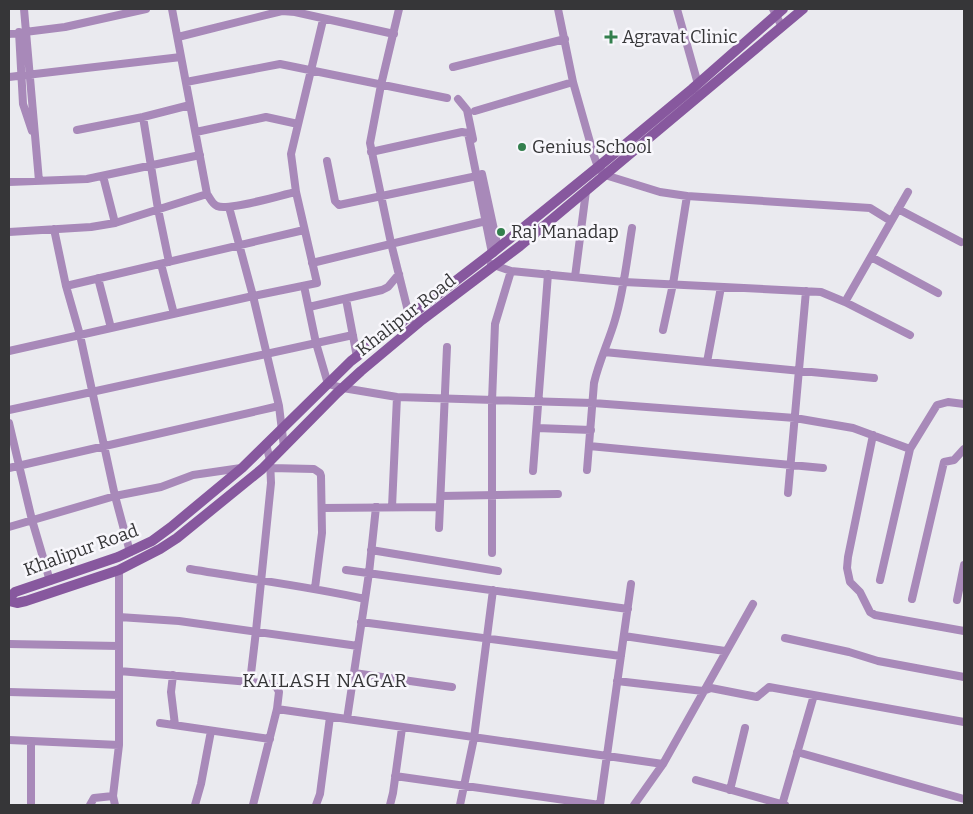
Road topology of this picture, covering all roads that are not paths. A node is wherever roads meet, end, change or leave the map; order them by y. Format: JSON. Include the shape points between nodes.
{"nodes":[{"id":1,"x":24,"y":9,"type":"edge"},
{"id":2,"x":146,"y":9,"type":"edge"},
{"id":3,"x":172,"y":9,"type":"edge"},
{"id":4,"x":400,"y":9,"type":"edge"},
{"id":5,"x":558,"y":9,"type":"edge"},
{"id":6,"x":677,"y":9,"type":"edge"},
{"id":7,"x":803,"y":9,"type":"edge"},
{"id":8,"x":777,"y":11,"type":"edge"},
{"id":9,"x":323,"y":20,"type":"junction"},
{"id":10,"x":782,"y":27,"type":"junction"},
{"id":11,"x":22,"y":32,"type":"junction"},
{"id":12,"x":9,"y":34,"type":"edge"},
{"id":13,"x":394,"y":34,"type":"junction"},
{"id":14,"x":178,"y":37,"type":"junction"},
{"id":15,"x":565,"y":39,"type":"junction"},
{"id":16,"x":181,"y":57,"type":"junction"},
{"id":17,"x":453,"y":67,"type":"dead end"},
{"id":18,"x":311,"y":71,"type":"junction"},
{"id":19,"x":25,"y":76,"type":"junction"},
{"id":20,"x":9,"y":77,"type":"edge"},
{"id":21,"x":186,"y":82,"type":"junction"},
{"id":22,"x":573,"y":82,"type":"junction"},
{"id":23,"x":698,"y":84,"type":"junction"},
{"id":24,"x":381,"y":85,"type":"junction"},
{"id":25,"x":447,"y":98,"type":"dead end"},
{"id":26,"x":458,"y":99,"type":"dead end"},
{"id":27,"x":190,"y":105,"type":"junction"},
{"id":28,"x":475,"y":111,"type":"dead end"},
{"id":29,"x":143,"y":117,"type":"junction"},
{"id":30,"x":298,"y":124,"type":"junction"},
{"id":31,"x":77,"y":130,"type":"dead end"},
{"id":32,"x":196,"y":132,"type":"junction"},
{"id":33,"x":371,"y":152,"type":"junction"},
{"id":34,"x":200,"y":155,"type":"junction"},
{"id":35,"x":327,"y":161,"type":"dead end"},
{"id":36,"x":151,"y":166,"type":"junction"},
{"id":37,"x":598,"y":167,"type":"junction"},
{"id":38,"x":605,"y":175,"type":"junction"},
{"id":39,"x":103,"y":176,"type":"junction"},
{"id":40,"x":477,"y":176,"type":"junction"},
{"id":41,"x":38,"y":181,"type":"junction"},
{"id":42,"x":9,"y":182,"type":"edge"},
{"id":43,"x":586,"y":191,"type":"junction"},
{"id":44,"x":296,"y":192,"type":"junction"},
{"id":45,"x":908,"y":192,"type":"dead end"},
{"id":46,"x":207,"y":194,"type":"junction"},
{"id":47,"x":381,"y":196,"type":"junction"},
{"id":48,"x":687,"y":196,"type":"junction"},
{"id":49,"x":229,"y":207,"type":"junction"},
{"id":50,"x":158,"y":209,"type":"junction"},
{"id":51,"x":898,"y":209,"type":"junction"},
{"id":52,"x":486,"y":221,"type":"junction"},
{"id":53,"x":891,"y":221,"type":"junction"},
{"id":54,"x":115,"y":223,"type":"junction"},
{"id":55,"x":632,"y":228,"type":"dead end"},
{"id":56,"x":54,"y":229,"type":"junction"},
{"id":57,"x":304,"y":230,"type":"junction"},
{"id":58,"x":9,"y":232,"type":"edge"},
{"id":59,"x":961,"y":242,"type":"dead end"},
{"id":60,"x":391,"y":243,"type":"junction"},
{"id":61,"x":241,"y":246,"type":"junction"},
{"id":62,"x":495,"y":250,"type":"junction"},
{"id":63,"x":871,"y":257,"type":"junction"},
{"id":64,"x":482,"y":260,"type":"junction"},
{"id":65,"x":165,"y":263,"type":"junction"},
{"id":66,"x":312,"y":263,"type":"junction"},
{"id":67,"x":496,"y":266,"type":"junction"},
{"id":68,"x":511,"y":271,"type":"junction"},
{"id":69,"x":399,"y":274,"type":"junction"},
{"id":70,"x":548,"y":274,"type":"junction"},
{"id":71,"x":575,"y":277,"type":"junction"},
{"id":72,"x":98,"y":278,"type":"junction"},
{"id":73,"x":624,"y":282,"type":"junction"},
{"id":74,"x":673,"y":284,"type":"junction"},
{"id":75,"x":66,"y":286,"type":"junction"},
{"id":76,"x":304,"y":286,"type":"junction"},
{"id":77,"x":721,"y":287,"type":"junction"},
{"id":78,"x":806,"y":291,"type":"junction"},
{"id":79,"x":938,"y":293,"type":"dead end"},
{"id":80,"x":253,"y":296,"type":"junction"},
{"id":81,"x":346,"y":299,"type":"junction"},
{"id":82,"x":845,"y":302,"type":"junction"},
{"id":83,"x":309,"y":307,"type":"junction"},
{"id":84,"x":174,"y":314,"type":"junction"},
{"id":85,"x":409,"y":315,"type":"junction"},
{"id":86,"x":111,"y":328,"type":"junction"},
{"id":87,"x":413,"y":328,"type":"junction"},
{"id":88,"x":663,"y":330,"type":"dead end"},
{"id":89,"x":80,"y":335,"type":"junction"},
{"id":90,"x":353,"y":335,"type":"junction"},
{"id":91,"x":910,"y":335,"type":"dead end"},
{"id":92,"x":316,"y":343,"type":"junction"},
{"id":93,"x":447,"y":347,"type":"dead end"},
{"id":94,"x":9,"y":351,"type":"edge"},
{"id":95,"x":604,"y":352,"type":"junction"},
{"id":96,"x":267,"y":353,"type":"junction"},
{"id":97,"x":357,"y":356,"type":"junction"},
{"id":98,"x":706,"y":362,"type":"junction"},
{"id":99,"x":799,"y":371,"type":"junction"},
{"id":100,"x":874,"y":378,"type":"dead end"},
{"id":101,"x":328,"y":384,"type":"junction"},
{"id":102,"x":343,"y":388,"type":"junction"},
{"id":103,"x":92,"y":393,"type":"junction"},
{"id":104,"x":397,"y":397,"type":"junction"},
{"id":105,"x":445,"y":400,"type":"junction"},
{"id":106,"x":492,"y":401,"type":"junction"},
{"id":107,"x":539,"y":402,"type":"junction"},
{"id":108,"x":593,"y":403,"type":"junction"},
{"id":109,"x":964,"y":404,"type":"edge"},
{"id":110,"x":279,"y":406,"type":"junction"},
{"id":111,"x":9,"y":410,"type":"edge"},
{"id":112,"x":795,"y":418,"type":"junction"},
{"id":113,"x":9,"y":423,"type":"edge"},
{"id":114,"x":282,"y":428,"type":"junction"},
{"id":115,"x":537,"y":428,"type":"junction"},
{"id":116,"x":591,"y":430,"type":"junction"},
{"id":117,"x":873,"y":435,"type":"junction"},
{"id":118,"x":266,"y":444,"type":"junction"},
{"id":119,"x":104,"y":446,"type":"junction"},
{"id":120,"x":589,"y":446,"type":"junction"},
{"id":121,"x":284,"y":447,"type":"junction"},
{"id":122,"x":910,"y":449,"type":"junction"},
{"id":123,"x":964,"y":449,"type":"edge"},
{"id":124,"x":271,"y":464,"type":"junction"},
{"id":125,"x":790,"y":464,"type":"junction"},
{"id":126,"x":18,"y":465,"type":"junction"},
{"id":127,"x":9,"y":468,"type":"edge"},
{"id":128,"x":242,"y":468,"type":"junction"},
{"id":129,"x":824,"y":468,"type":"dead end"},
{"id":130,"x":534,"y":470,"type":"dead end"},
{"id":131,"x":587,"y":470,"type":"dead end"},
{"id":132,"x":788,"y":493,"type":"dead end"},
{"id":133,"x":558,"y":494,"type":"dead end"},
{"id":134,"x":492,"y":495,"type":"junction"},
{"id":135,"x":115,"y":496,"type":"junction"},
{"id":136,"x":440,"y":496,"type":"junction"},
{"id":137,"x":376,"y":507,"type":"junction"},
{"id":138,"x":392,"y":507,"type":"junction"},
{"id":139,"x":440,"y":507,"type":"junction"},
{"id":140,"x":322,"y":508,"type":"junction"},
{"id":141,"x":32,"y":520,"type":"junction"},
{"id":142,"x":9,"y":527,"type":"edge"},
{"id":143,"x":439,"y":528,"type":"dead end"},
{"id":144,"x":371,"y":550,"type":"junction"},
{"id":145,"x":130,"y":552,"type":"junction"},
{"id":146,"x":492,"y":553,"type":"dead end"},
{"id":147,"x":118,"y":557,"type":"junction"},
{"id":148,"x":964,"y":565,"type":"edge"},
{"id":149,"x":190,"y":569,"type":"dead end"},
{"id":150,"x":119,"y":570,"type":"junction"},
{"id":151,"x":346,"y":570,"type":"dead end"},
{"id":152,"x":498,"y":571,"type":"dead end"},
{"id":153,"x":369,"y":573,"type":"junction"},
{"id":154,"x":880,"y":580,"type":"dead end"},
{"id":155,"x":50,"y":581,"type":"junction"},
{"id":156,"x":261,"y":582,"type":"junction"},
{"id":157,"x":632,"y":584,"type":"dead end"},
{"id":158,"x":315,"y":588,"type":"junction"},
{"id":159,"x":493,"y":590,"type":"junction"},
{"id":160,"x":9,"y":599,"type":"edge"},
{"id":161,"x":365,"y":599,"type":"junction"},
{"id":162,"x":912,"y":599,"type":"dead end"},
{"id":163,"x":957,"y":600,"type":"dead end"},
{"id":164,"x":753,"y":604,"type":"dead end"},
{"id":165,"x":628,"y":609,"type":"junction"},
{"id":166,"x":120,"y":617,"type":"junction"},
{"id":167,"x":361,"y":622,"type":"junction"},
{"id":168,"x":964,"y":631,"type":"edge"},
{"id":169,"x":256,"y":632,"type":"junction"},
{"id":170,"x":624,"y":636,"type":"junction"},
{"id":171,"x":785,"y":638,"type":"dead end"},
{"id":172,"x":487,"y":640,"type":"junction"},
{"id":173,"x":9,"y":644,"type":"edge"},
{"id":174,"x":119,"y":646,"type":"junction"},
{"id":175,"x":358,"y":646,"type":"junction"},
{"id":176,"x":726,"y":651,"type":"junction"},
{"id":177,"x":621,"y":656,"type":"junction"},
{"id":178,"x":119,"y":671,"type":"junction"},
{"id":179,"x":354,"y":672,"type":"junction"},
{"id":180,"x":172,"y":676,"type":"junction"},
{"id":181,"x":964,"y":677,"type":"edge"},
{"id":182,"x":617,"y":681,"type":"junction"},
{"id":183,"x":250,"y":682,"type":"junction"},
{"id":184,"x":452,"y":687,"type":"dead end"},
{"id":185,"x":703,"y":691,"type":"junction"},
{"id":186,"x":9,"y":692,"type":"edge"},
{"id":187,"x":119,"y":695,"type":"junction"},
{"id":188,"x":814,"y":695,"type":"junction"},
{"id":189,"x":277,"y":709,"type":"junction"},
{"id":190,"x":330,"y":717,"type":"junction"},
{"id":191,"x":347,"y":720,"type":"junction"},
{"id":192,"x":964,"y":722,"type":"edge"},
{"id":193,"x":160,"y":723,"type":"dead end"},
{"id":194,"x":175,"y":725,"type":"junction"},
{"id":195,"x":402,"y":728,"type":"junction"},
{"id":196,"x":745,"y":728,"type":"dead end"},
{"id":197,"x":211,"y":730,"type":"junction"},
{"id":198,"x":474,"y":738,"type":"junction"},
{"id":199,"x":9,"y":740,"type":"edge"},
{"id":200,"x":270,"y":740,"type":"junction"},
{"id":201,"x":31,"y":741,"type":"junction"},
{"id":202,"x":118,"y":745,"type":"junction"},
{"id":203,"x":797,"y":752,"type":"junction"},
{"id":204,"x":606,"y":756,"type":"junction"},
{"id":205,"x":663,"y":764,"type":"junction"},
{"id":206,"x":395,"y":776,"type":"junction"},
{"id":207,"x":696,"y":780,"type":"dead end"},
{"id":208,"x":465,"y":786,"type":"junction"},
{"id":209,"x":730,"y":790,"type":"junction"},
{"id":210,"x":113,"y":796,"type":"junction"},
{"id":211,"x":541,"y":797,"type":"junction"},
{"id":212,"x":964,"y":799,"type":"edge"},
{"id":213,"x":31,"y":805,"type":"edge"},
{"id":214,"x":90,"y":805,"type":"edge"},
{"id":215,"x":115,"y":805,"type":"edge"},
{"id":216,"x":195,"y":805,"type":"edge"},
{"id":217,"x":253,"y":805,"type":"edge"},
{"id":218,"x":316,"y":805,"type":"edge"},
{"id":219,"x":390,"y":805,"type":"edge"},
{"id":220,"x":460,"y":805,"type":"edge"},
{"id":221,"x":538,"y":805,"type":"edge"},
{"id":222,"x":600,"y":805,"type":"edge"},
{"id":223,"x":634,"y":805,"type":"edge"},
{"id":224,"x":784,"y":805,"type":"edge"}],
"edges":[{"from":1,"to":11,"type":"street"},
{"from":2,"to":11,"type":"street","via":[[65,27]]},
{"from":3,"to":14,"type":"street"},
{"from":4,"to":13,"type":"street"},
{"from":5,"to":15,"type":"street"},
{"from":6,"to":23,"type":"street"},
{"from":7,"to":10,"type":"street","name":"Khalipur Road"},
{"from":8,"to":10,"type":"street"},
{"from":8,"to":23,"type":"street","name":"Khalipur Road"},
{"from":9,"to":13,"type":"street"},
{"from":9,"to":14,"type":"street","via":[[282,12]]},
{"from":9,"to":18,"type":"street"},
{"from":10,"to":38,"type":"street","name":"Khalipur Road"},
{"from":11,"to":12,"type":"street"},
{"from":11,"to":19,"type":"street"},
{"from":13,"to":24,"type":"street"},
{"from":14,"to":16,"type":"street"},
{"from":15,"to":17,"type":"street"},
{"from":15,"to":22,"type":"street"},
{"from":16,"to":19,"type":"street"},
{"from":16,"to":21,"type":"street"},
{"from":18,"to":21,"type":"street","via":[[280,64]]},
{"from":18,"to":24,"type":"street"},
{"from":18,"to":30,"type":"street"},
{"from":19,"to":20,"type":"street"},
{"from":19,"to":41,"type":"street","via":[[23,104],[34,139]]},
{"from":21,"to":27,"type":"street"},
{"from":22,"to":28,"type":"street"},
{"from":22,"to":37,"type":"street"},
{"from":23,"to":37,"type":"street","name":"Khalipur Road"},
{"from":24,"to":25,"type":"street"},
{"from":24,"to":33,"type":"street"},
{"from":26,"to":62,"type":"street","via":[[467,110]]},
{"from":27,"to":29,"type":"street"},
{"from":27,"to":32,"type":"street"},
{"from":29,"to":31,"type":"street"},
{"from":29,"to":36,"type":"street"},
{"from":30,"to":32,"type":"street","via":[[266,117]]},
{"from":30,"to":44,"type":"street","via":[[290,154]]},
{"from":32,"to":34,"type":"street"},
{"from":33,"to":40,"type":"street","via":[[465,132],[469,136]]},
{"from":33,"to":47,"type":"street"},
{"from":34,"to":36,"type":"street"},
{"from":34,"to":46,"type":"street"},
{"from":35,"to":47,"type":"street","via":[[337,204]]},
{"from":36,"to":39,"type":"street"},
{"from":36,"to":50,"type":"street"},
{"from":37,"to":38,"type":"street"},
{"from":37,"to":62,"type":"street","name":"Khalipur Road"},
{"from":38,"to":43,"type":"street","name":"Khalipur Road"},
{"from":38,"to":48,"type":"street","via":[[660,192]]},
{"from":39,"to":41,"type":"street"},
{"from":39,"to":54,"type":"street"},
{"from":40,"to":47,"type":"street"},
{"from":40,"to":52,"type":"street"},
{"from":41,"to":42,"type":"street"},
{"from":43,"to":67,"type":"street","name":"Khalipur Road"},
{"from":43,"to":71,"type":"street"},
{"from":44,"to":49,"type":"street"},
{"from":44,"to":57,"type":"street"},
{"from":45,"to":51,"type":"street"},
{"from":46,"to":49,"type":"street","via":[[216,206]]},
{"from":46,"to":50,"type":"street"},
{"from":47,"to":60,"type":"street"},
{"from":48,"to":53,"type":"street","via":[[870,208]]},
{"from":48,"to":74,"type":"street"},
{"from":49,"to":61,"type":"street"},
{"from":50,"to":54,"type":"street"},
{"from":50,"to":65,"type":"street"},
{"from":51,"to":53,"type":"street"},
{"from":51,"to":59,"type":"street"},
{"from":52,"to":60,"type":"street"},
{"from":52,"to":62,"type":"street"},
{"from":53,"to":63,"type":"street"},
{"from":54,"to":56,"type":"street"},
{"from":55,"to":73,"type":"street"},
{"from":56,"to":58,"type":"street"},
{"from":56,"to":75,"type":"street"},
{"from":57,"to":61,"type":"street"},
{"from":57,"to":66,"type":"street"},
{"from":60,"to":66,"type":"street"},
{"from":60,"to":69,"type":"street"},
{"from":61,"to":65,"type":"street"},
{"from":61,"to":80,"type":"street"},
{"from":62,"to":64,"type":"street","name":"Khalipur Road"},
{"from":63,"to":79,"type":"street"},
{"from":63,"to":82,"type":"street"},
{"from":64,"to":67,"type":"street"},
{"from":64,"to":85,"type":"street","name":"Khalipur Road"},
{"from":65,"to":72,"type":"street"},
{"from":65,"to":84,"type":"street"},
{"from":66,"to":76,"type":"street","via":[[317,284]]},
{"from":67,"to":68,"type":"street"},
{"from":67,"to":87,"type":"street","name":"Khalipur Road"},
{"from":68,"to":70,"type":"street"},
{"from":68,"to":106,"type":"street","via":[[495,324]]},
{"from":69,"to":81,"type":"street","via":[[382,290]]},
{"from":69,"to":85,"type":"street"},
{"from":70,"to":71,"type":"street"},
{"from":70,"to":107,"type":"street"},
{"from":71,"to":73,"type":"street"},
{"from":72,"to":75,"type":"street"},
{"from":72,"to":86,"type":"street"},
{"from":73,"to":74,"type":"street"},
{"from":73,"to":95,"type":"street"},
{"from":74,"to":77,"type":"street"},
{"from":74,"to":88,"type":"street"},
{"from":75,"to":89,"type":"street"},
{"from":76,"to":80,"type":"street"},
{"from":76,"to":83,"type":"street"},
{"from":77,"to":78,"type":"street"},
{"from":77,"to":98,"type":"street"},
{"from":78,"to":82,"type":"street","via":[[821,292]]},
{"from":78,"to":99,"type":"street"},
{"from":80,"to":84,"type":"street"},
{"from":80,"to":96,"type":"street"},
{"from":81,"to":83,"type":"street"},
{"from":81,"to":90,"type":"street"},
{"from":82,"to":91,"type":"street"},
{"from":83,"to":92,"type":"street"},
{"from":84,"to":86,"type":"street"},
{"from":85,"to":87,"type":"street"},
{"from":85,"to":97,"type":"street","name":"Khalipur Road"},
{"from":86,"to":89,"type":"street"},
{"from":87,"to":102,"type":"street","name":"Khalipur Road"},
{"from":89,"to":94,"type":"street"},
{"from":89,"to":103,"type":"street"},
{"from":90,"to":92,"type":"street"},
{"from":90,"to":97,"type":"street"},
{"from":92,"to":96,"type":"street"},
{"from":92,"to":101,"type":"street"},
{"from":93,"to":105,"type":"street"},
{"from":95,"to":98,"type":"street"},
{"from":95,"to":108,"type":"street","via":[[597,370]]},
{"from":96,"to":103,"type":"street"},
{"from":96,"to":110,"type":"street"},
{"from":97,"to":101,"type":"street","name":"Khalipur Road"},
{"from":98,"to":99,"type":"street"},
{"from":99,"to":100,"type":"street"},
{"from":99,"to":112,"type":"street"},
{"from":101,"to":102,"type":"street"},
{"from":101,"to":114,"type":"street","name":"Khalipur Road"},
{"from":102,"to":104,"type":"street"},
{"from":102,"to":121,"type":"street","name":"Khalipur Road"},
{"from":103,"to":111,"type":"street"},
{"from":103,"to":119,"type":"street"},
{"from":104,"to":105,"type":"street"},
{"from":104,"to":138,"type":"street"},
{"from":105,"to":106,"type":"street"},
{"from":105,"to":136,"type":"street"},
{"from":106,"to":107,"type":"street"},
{"from":106,"to":134,"type":"street"},
{"from":107,"to":108,"type":"street"},
{"from":107,"to":115,"type":"street"},
{"from":108,"to":112,"type":"street"},
{"from":108,"to":116,"type":"street"},
{"from":109,"to":122,"type":"street","via":[[948,402],[937,405]]},
{"from":110,"to":114,"type":"street"},
{"from":110,"to":119,"type":"street"},
{"from":112,"to":117,"type":"street","via":[[853,428]]},
{"from":112,"to":125,"type":"street"},
{"from":113,"to":126,"type":"street"},
{"from":114,"to":118,"type":"street","name":"Khalipur Road"},
{"from":114,"to":121,"type":"street"},
{"from":115,"to":116,"type":"street"},
{"from":115,"to":130,"type":"street"},
{"from":116,"to":120,"type":"street"},
{"from":117,"to":122,"type":"street"},
{"from":117,"to":168,"type":"street","via":[[846,568],[850,582],[875,615]]},
{"from":118,"to":124,"type":"street"},
{"from":118,"to":128,"type":"street","name":"Khalipur Road"},
{"from":119,"to":126,"type":"street"},
{"from":119,"to":135,"type":"street"},
{"from":120,"to":125,"type":"street"},
{"from":120,"to":131,"type":"street"},
{"from":121,"to":124,"type":"street","name":"Khalipur Road"},
{"from":122,"to":154,"type":"street"},
{"from":123,"to":162,"type":"street","via":[[954,460],[944,462]]},
{"from":124,"to":140,"type":"street","via":[[320,472]]},
{"from":124,"to":150,"type":"street","name":"Khalipur Road","via":[[160,550]]},
{"from":124,"to":156,"type":"street"},
{"from":125,"to":129,"type":"street"},
{"from":125,"to":132,"type":"street"},
{"from":126,"to":127,"type":"street"},
{"from":126,"to":141,"type":"street"},
{"from":128,"to":135,"type":"street","via":[[202,473],[161,487]]},
{"from":128,"to":145,"type":"street","name":"Khalipur Road","via":[[171,527]]},
{"from":133,"to":134,"type":"street"},
{"from":134,"to":136,"type":"street"},
{"from":134,"to":146,"type":"street"},
{"from":135,"to":141,"type":"street"},
{"from":135,"to":145,"type":"street"},
{"from":136,"to":139,"type":"street"},
{"from":137,"to":138,"type":"street"},
{"from":137,"to":140,"type":"street"},
{"from":137,"to":144,"type":"street"},
{"from":138,"to":139,"type":"street"},
{"from":139,"to":143,"type":"street"},
{"from":140,"to":158,"type":"street"},
{"from":141,"to":142,"type":"street"},
{"from":141,"to":155,"type":"street"},
{"from":144,"to":152,"type":"street"},
{"from":144,"to":153,"type":"street"},
{"from":145,"to":147,"type":"street","name":"Khalipur Road"},
{"from":147,"to":150,"type":"street"},
{"from":147,"to":155,"type":"street","name":"Khalipur Road"},
{"from":148,"to":163,"type":"street"},
{"from":149,"to":156,"type":"street"},
{"from":150,"to":160,"type":"street","name":"Khalipur Road","via":[[26,601],[17,603]]},
{"from":150,"to":166,"type":"street"},
{"from":151,"to":153,"type":"street"},
{"from":153,"to":159,"type":"street"},
{"from":153,"to":161,"type":"street"},
{"from":155,"to":160,"type":"street","name":"Khalipur Road","via":[[14,592]]},
{"from":156,"to":158,"type":"street"},
{"from":156,"to":169,"type":"street"},
{"from":157,"to":165,"type":"street"},
{"from":158,"to":161,"type":"street"},
{"from":159,"to":165,"type":"street"},
{"from":159,"to":172,"type":"street"},
{"from":161,"to":167,"type":"street"},
{"from":164,"to":176,"type":"street"},
{"from":165,"to":170,"type":"street"},
{"from":166,"to":169,"type":"street"},
{"from":166,"to":174,"type":"street"},
{"from":167,"to":172,"type":"street"},
{"from":167,"to":175,"type":"street"},
{"from":169,"to":175,"type":"street"},
{"from":169,"to":183,"type":"street"},
{"from":170,"to":176,"type":"street"},
{"from":170,"to":177,"type":"street"},
{"from":171,"to":181,"type":"street","via":[[878,661]]},
{"from":172,"to":177,"type":"street"},
{"from":172,"to":198,"type":"street"},
{"from":173,"to":174,"type":"street"},
{"from":174,"to":178,"type":"street"},
{"from":175,"to":179,"type":"street"},
{"from":176,"to":185,"type":"street"},
{"from":177,"to":182,"type":"street"},
{"from":178,"to":180,"type":"street"},
{"from":178,"to":187,"type":"street"},
{"from":179,"to":184,"type":"street"},
{"from":179,"to":191,"type":"street"},
{"from":180,"to":183,"type":"street"},
{"from":180,"to":194,"type":"street"},
{"from":182,"to":185,"type":"street"},
{"from":182,"to":204,"type":"street"},
{"from":183,"to":189,"type":"street","via":[[272,684],[277,688]]},
{"from":185,"to":188,"type":"street","via":[[711,688],[757,697],[769,687]]},
{"from":185,"to":205,"type":"street"},
{"from":186,"to":187,"type":"street"},
{"from":187,"to":202,"type":"street"},
{"from":188,"to":192,"type":"street"},
{"from":188,"to":203,"type":"street"},
{"from":189,"to":190,"type":"street"},
{"from":189,"to":200,"type":"street"},
{"from":190,"to":191,"type":"street"},
{"from":190,"to":218,"type":"street"},
{"from":191,"to":195,"type":"street"},
{"from":193,"to":194,"type":"street"},
{"from":194,"to":197,"type":"street"},
{"from":195,"to":198,"type":"street"},
{"from":195,"to":206,"type":"street"},
{"from":196,"to":209,"type":"street"},
{"from":197,"to":200,"type":"street"},
{"from":197,"to":216,"type":"street"},
{"from":198,"to":204,"type":"street"},
{"from":198,"to":208,"type":"street"},
{"from":199,"to":201,"type":"street"},
{"from":200,"to":217,"type":"street"},
{"from":201,"to":202,"type":"street"},
{"from":201,"to":213,"type":"street"},
{"from":202,"to":210,"type":"street"},
{"from":203,"to":212,"type":"street"},
{"from":203,"to":224,"type":"street"},
{"from":204,"to":205,"type":"street"},
{"from":204,"to":222,"type":"street"},
{"from":205,"to":223,"type":"street"},
{"from":206,"to":208,"type":"street"},
{"from":206,"to":219,"type":"street"},
{"from":207,"to":209,"type":"street"},
{"from":208,"to":211,"type":"street"},
{"from":208,"to":220,"type":"street"},
{"from":209,"to":224,"type":"street"},
{"from":210,"to":214,"type":"street","via":[[94,798]]},
{"from":210,"to":215,"type":"street"},
{"from":211,"to":221,"type":"street"},
{"from":211,"to":222,"type":"street"}]}
